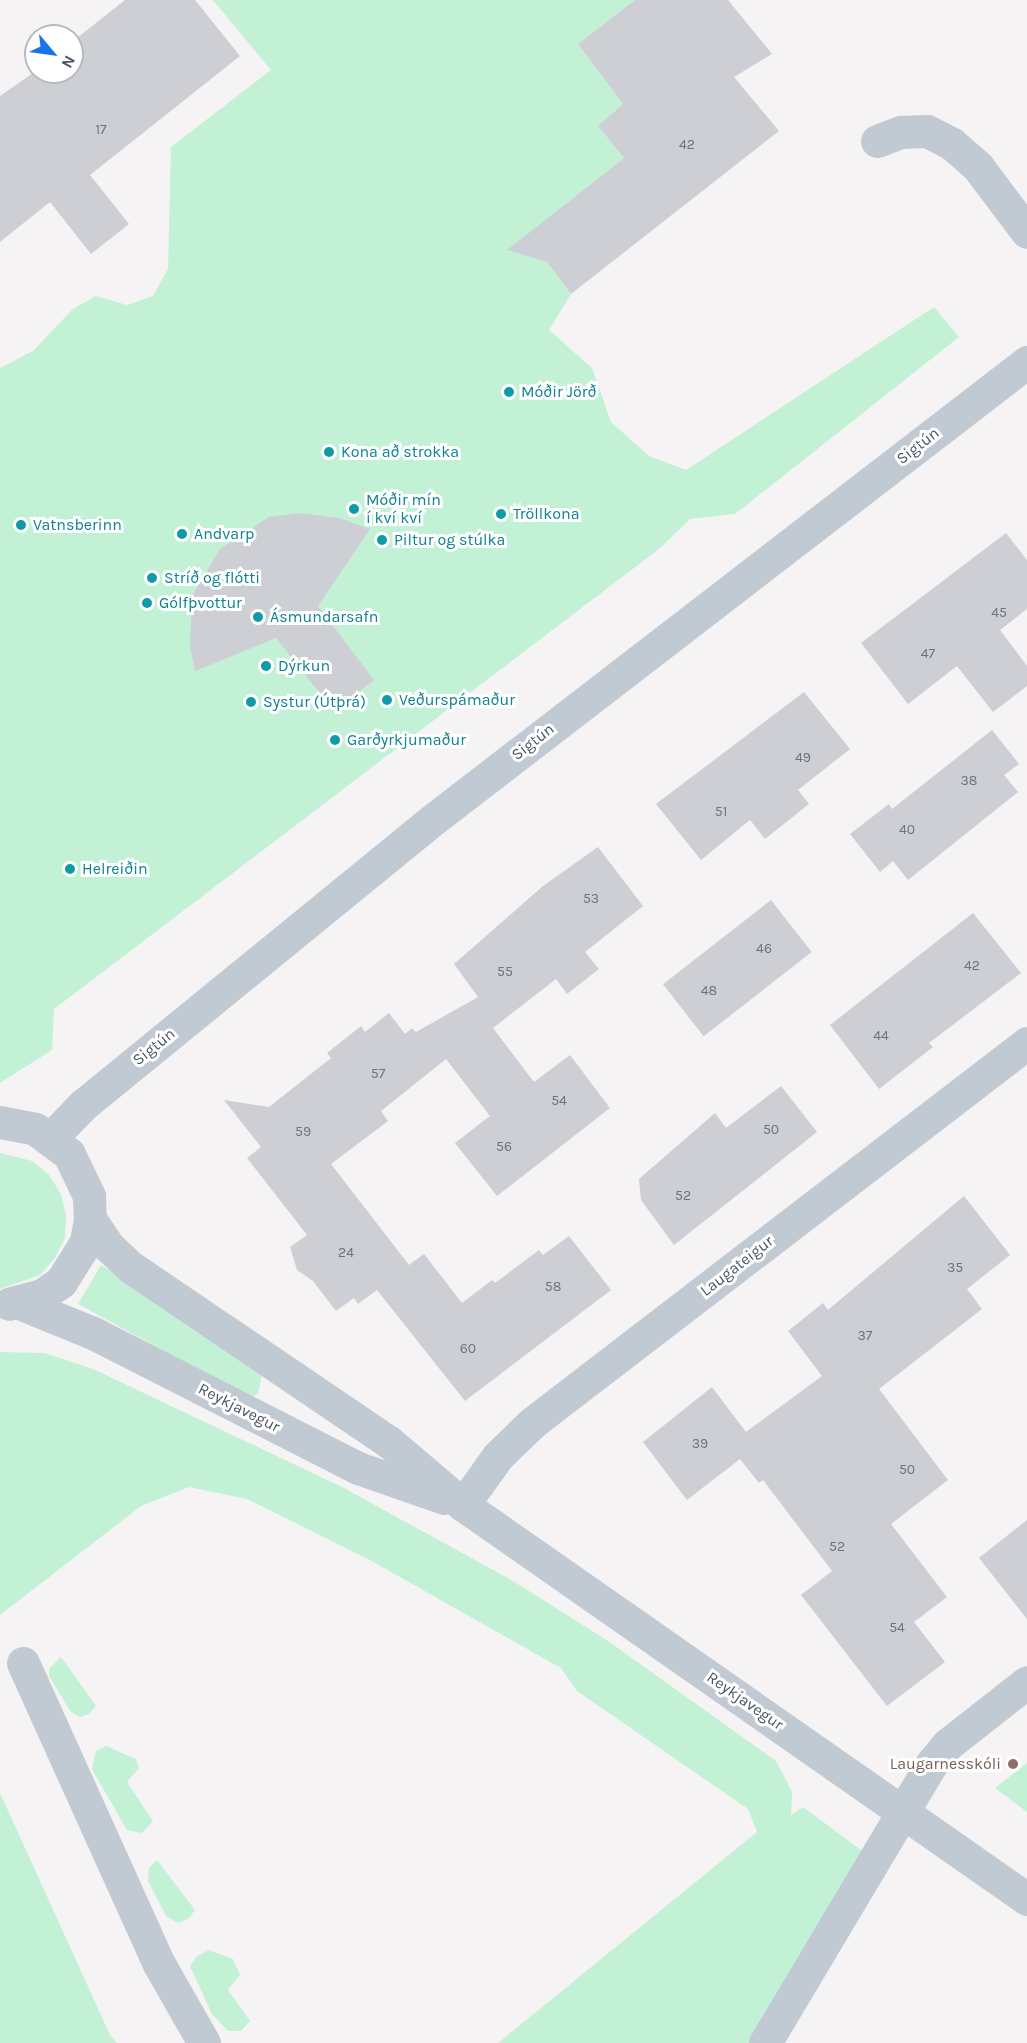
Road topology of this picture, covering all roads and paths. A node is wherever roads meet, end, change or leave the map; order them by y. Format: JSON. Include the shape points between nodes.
{"nodes":[{"id":1,"x":877,"y":141,"type":"dead end"},
{"id":2,"x":1027,"y":232,"type":"edge"},
{"id":3,"x":1027,"y":362,"type":"edge"},
{"id":4,"x":1027,"y":1043,"type":"edge"},
{"id":5,"x":0,"y":1122,"type":"edge"},
{"id":6,"x":51,"y":1138,"type":"junction"},
{"id":7,"x":90,"y":1219,"type":"junction"},
{"id":8,"x":10,"y":1304,"type":"edge"},
{"id":9,"x":463,"y":1505,"type":"junction"},
{"id":10,"x":23,"y":1663,"type":"dead end"},
{"id":11,"x":1027,"y":1682,"type":"edge"},
{"id":12,"x":902,"y":1810,"type":"junction"},
{"id":13,"x":1027,"y":1899,"type":"edge"},
{"id":14,"x":204,"y":2043,"type":"edge"},
{"id":15,"x":765,"y":2043,"type":"edge"}],
"edges":[{"from":1,"to":2,"type":"street","via":[[901,132],[927,131],[952,144],[978,167]]},
{"from":3,"to":6,"type":"street","name":"Sigtún","via":[[426,825],[83,1105]]},
{"from":4,"to":9,"type":"street","name":"Laugateigur","via":[[532,1423],[498,1456]]},
{"from":5,"to":6,"type":"street","via":[[35,1129]]},
{"from":6,"to":7,"type":"street","via":[[81,1173]]},
{"from":7,"to":8,"type":"street","via":[[86,1242],[61,1282]]},
{"from":7,"to":9,"type":"street","name":"Reykjavegur","via":[[108,1246],[132,1268],[389,1442]]},
{"from":8,"to":9,"type":"street","name":"Reykjavegur","via":[[93,1332],[358,1468]]},
{"from":9,"to":12,"type":"street","name":"Reykjavegur"},
{"from":10,"to":14,"type":"street","via":[[159,1964]]},
{"from":11,"to":12,"type":"street","via":[[948,1744]]},
{"from":12,"to":13,"type":"street","name":"Reykjavegur"},
{"from":12,"to":15,"type":"street"}]}
